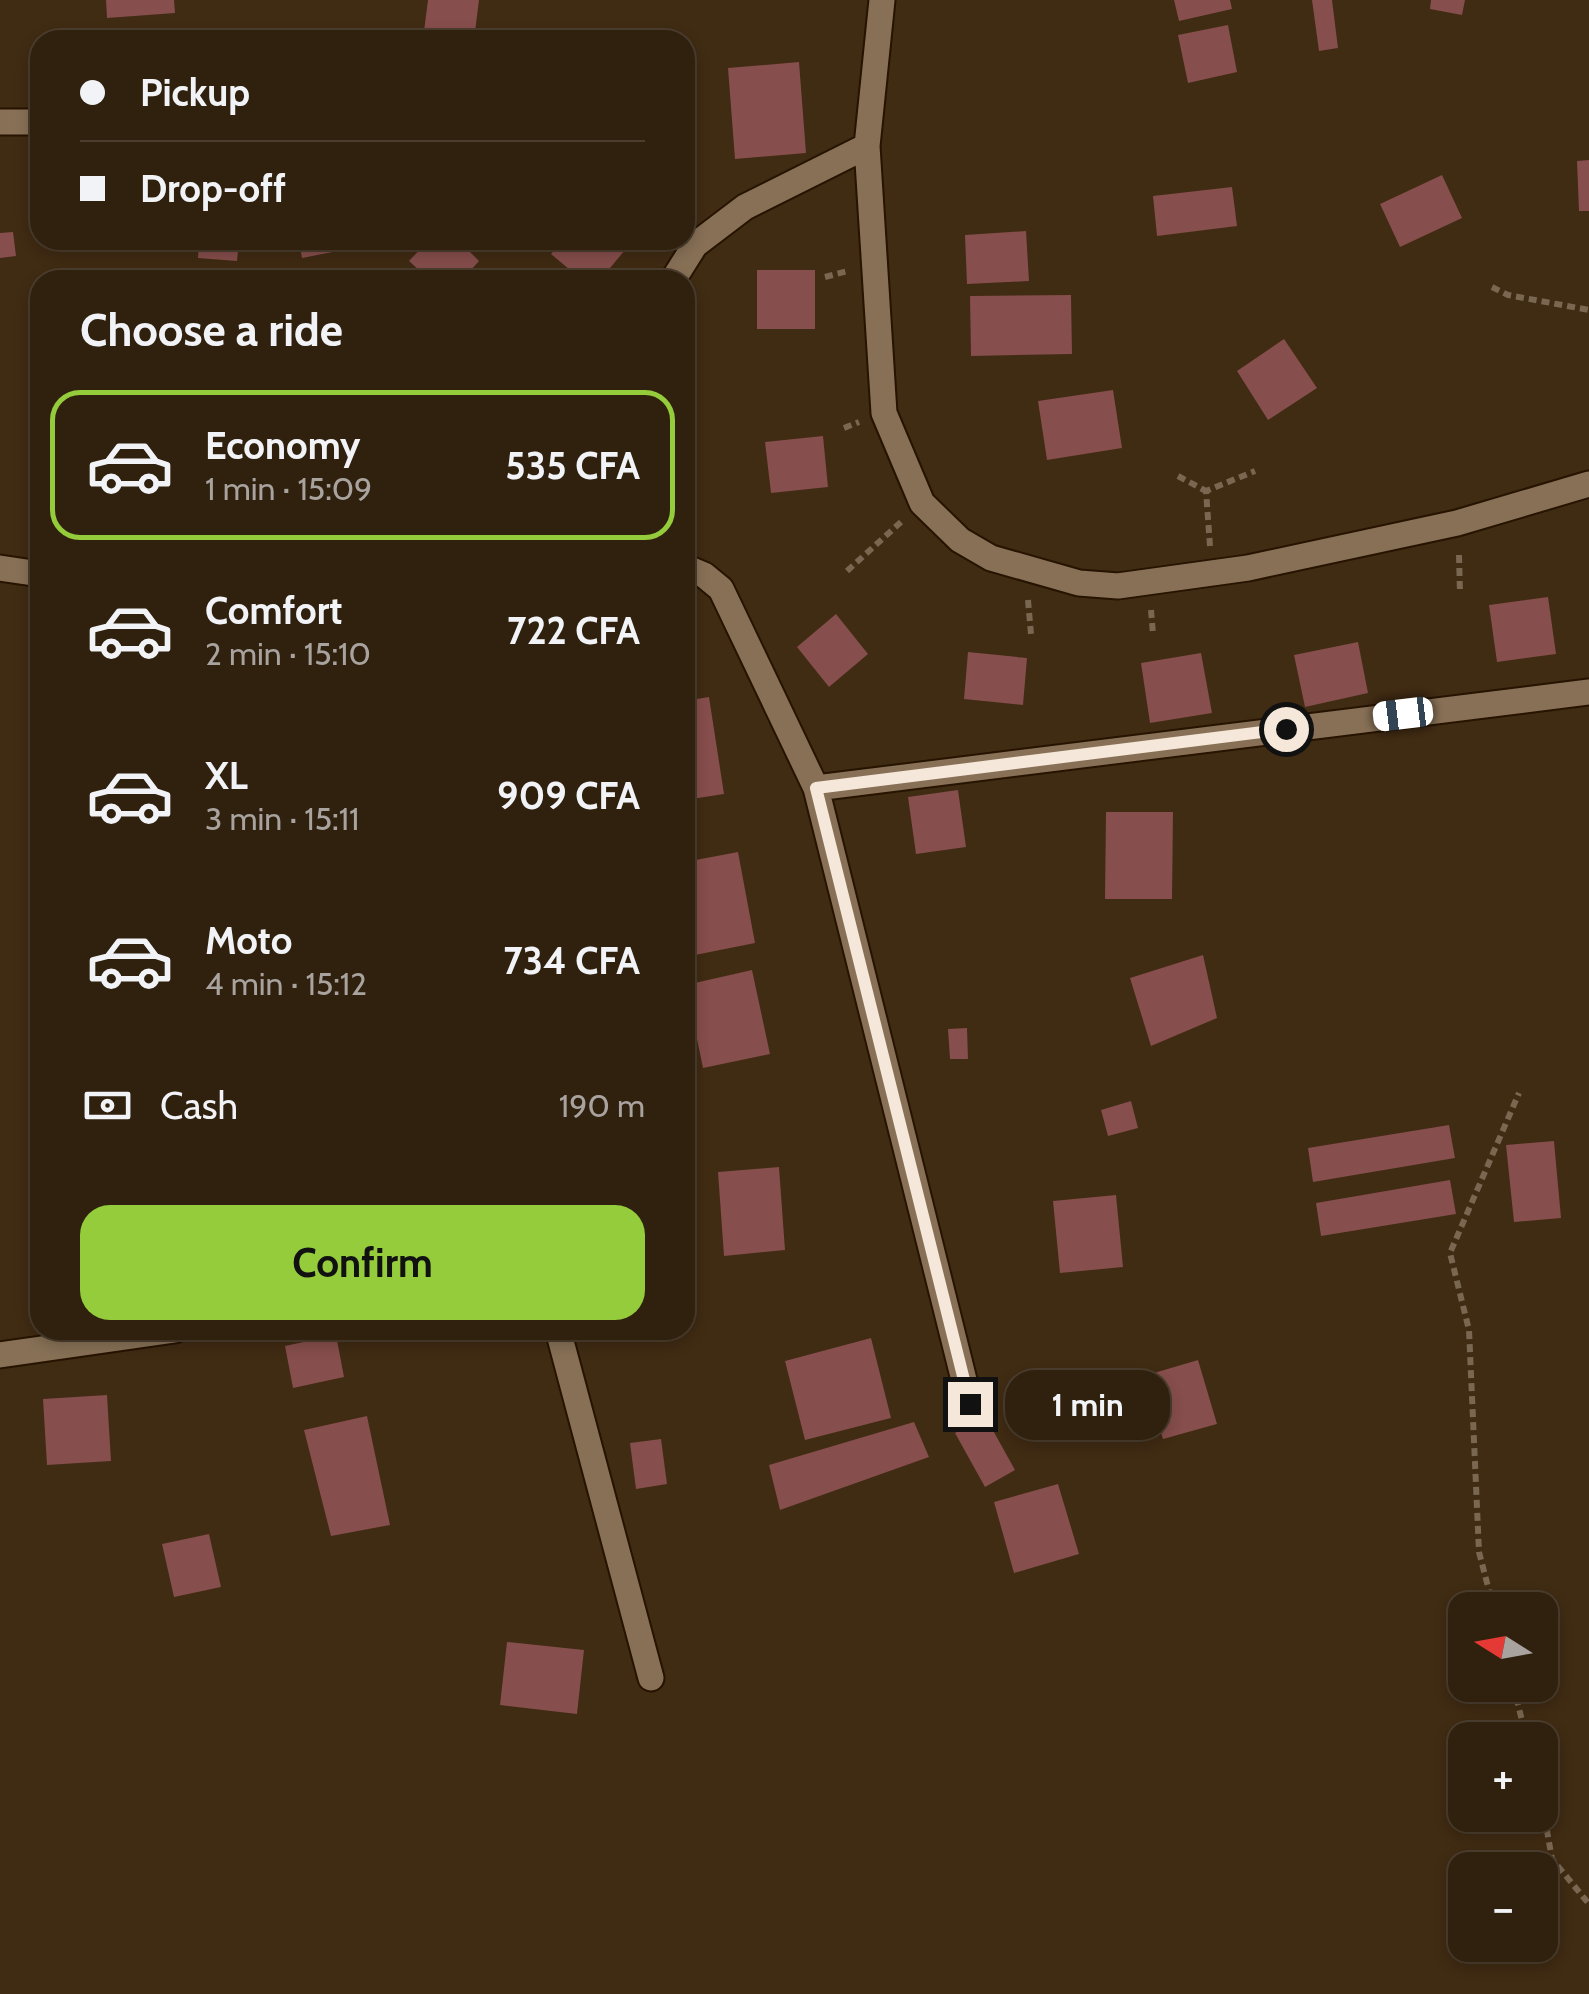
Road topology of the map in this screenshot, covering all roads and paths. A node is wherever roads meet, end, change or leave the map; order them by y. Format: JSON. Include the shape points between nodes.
{"nodes":[{"id":1,"x":882,"y":0,"type":"edge"},
{"id":2,"x":0,"y":122,"type":"edge"},
{"id":3,"x":30,"y":122,"type":"edge"},
{"id":4,"x":867,"y":146,"type":"junction"},
{"id":5,"x":695,"y":245,"type":"edge"},
{"id":6,"x":1492,"y":287,"type":"dead end"},
{"id":7,"x":1589,"y":310,"type":"edge"},
{"id":8,"x":1255,"y":472,"type":"dead end"},
{"id":9,"x":1178,"y":476,"type":"dead end"},
{"id":10,"x":1589,"y":484,"type":"edge"},
{"id":11,"x":1206,"y":490,"type":"junction"},
{"id":12,"x":922,"y":503,"type":"junction"},
{"id":13,"x":0,"y":568,"type":"edge"},
{"id":14,"x":695,"y":571,"type":"edge"},
{"id":15,"x":846,"y":571,"type":"dead end"},
{"id":16,"x":30,"y":572,"type":"edge"},
{"id":17,"x":1212,"y":574,"type":"junction"},
{"id":18,"x":1589,"y":692,"type":"edge"},
{"id":19,"x":816,"y":788,"type":"junction"},
{"id":20,"x":1519,"y":1093,"type":"dead end"},
{"id":21,"x":108,"y":1340,"type":"edge"},
{"id":22,"x":561,"y":1340,"type":"edge"},
{"id":23,"x":0,"y":1356,"type":"edge"},
{"id":24,"x":970,"y":1404,"type":"dead end"},
{"id":25,"x":1489,"y":1592,"type":"edge"},
{"id":26,"x":651,"y":1678,"type":"dead end"},
{"id":27,"x":1547,"y":1832,"type":"edge"},
{"id":28,"x":1589,"y":1904,"type":"edge"}],
"edges":[{"from":1,"to":4,"type":"street"},
{"from":2,"to":3,"type":"street"},
{"from":4,"to":5,"type":"street","via":[[745,207]]},
{"from":4,"to":12,"type":"street","via":[[884,413]]},
{"from":6,"to":7,"type":"path"},
{"from":8,"to":11,"type":"path"},
{"from":9,"to":11,"type":"path"},
{"from":10,"to":17,"type":"street","via":[[1457,524]]},
{"from":11,"to":17,"type":"path"},
{"from":12,"to":15,"type":"path"},
{"from":12,"to":17,"type":"street","via":[[960,540],[1026,571],[1118,586]]},
{"from":13,"to":16,"type":"street"},
{"from":14,"to":19,"type":"street","via":[[721,589]]},
{"from":18,"to":19,"type":"street"},
{"from":19,"to":24,"type":"street"},
{"from":20,"to":25,"type":"path","via":[[1450,1254],[1469,1330],[1479,1552]]},
{"from":21,"to":23,"type":"street"},
{"from":22,"to":26,"type":"street"},
{"from":27,"to":28,"type":"path","via":[[1552,1859]]}]}
